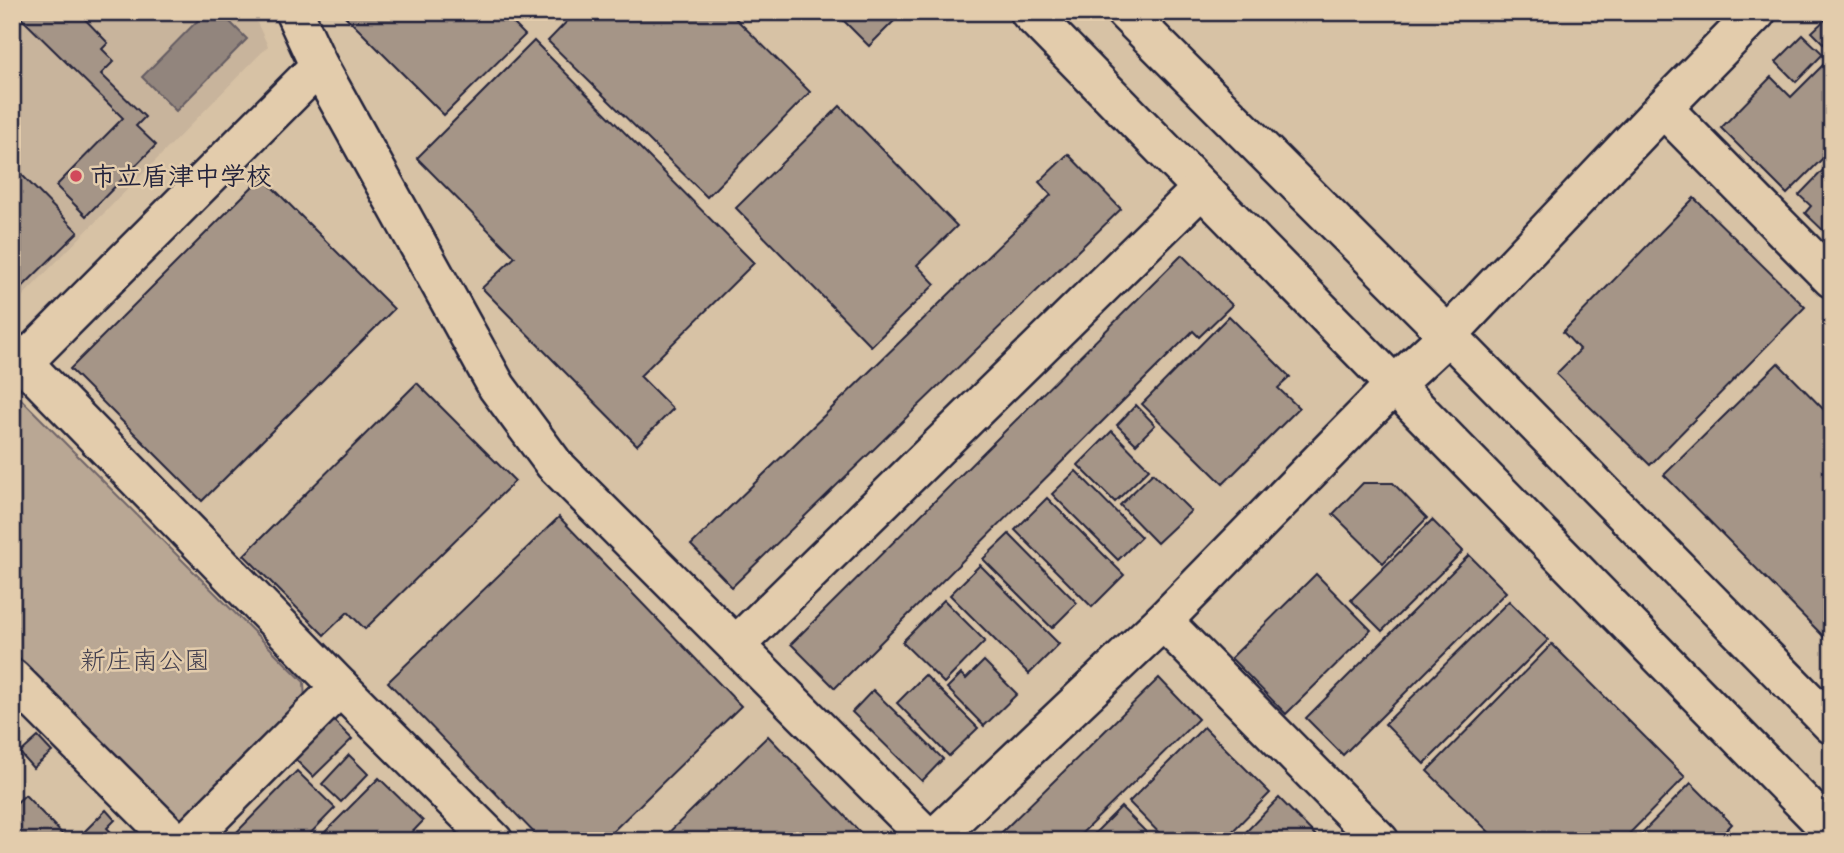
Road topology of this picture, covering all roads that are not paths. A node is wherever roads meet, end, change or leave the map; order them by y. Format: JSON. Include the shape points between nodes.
{"nodes":[{"id":1,"x":294,"y":12,"type":"edge"},
{"id":2,"x":1029,"y":12,"type":"edge"},
{"id":3,"x":1125,"y":12,"type":"edge"},
{"id":4,"x":1757,"y":12,"type":"edge"},
{"id":5,"x":319,"y":66,"type":"junction"},
{"id":6,"x":1663,"y":108,"type":"junction"},
{"id":7,"x":1201,"y":189,"type":"junction"},
{"id":8,"x":1832,"y":279,"type":"edge"},
{"id":9,"x":1448,"y":335,"type":"junction"},
{"id":10,"x":18,"y":356,"type":"edge"},
{"id":11,"x":1394,"y":386,"type":"junction"},
{"id":12,"x":1163,"y":621,"type":"junction"},
{"id":13,"x":736,"y":645,"type":"junction"},
{"id":14,"x":12,"y":678,"type":"edge"},
{"id":15,"x":340,"y":687,"type":"junction"},
{"id":16,"x":1832,"y":725,"type":"edge"},
{"id":17,"x":1832,"y":832,"type":"edge"},
{"id":18,"x":175,"y":841,"type":"edge"},
{"id":19,"x":187,"y":841,"type":"edge"},
{"id":20,"x":494,"y":841,"type":"edge"},
{"id":21,"x":931,"y":841,"type":"edge"},
{"id":22,"x":1380,"y":841,"type":"edge"}],
"edges":[{"from":1,"to":5,"type":"street"},
{"from":2,"to":7,"type":"street"},
{"from":3,"to":9,"type":"street"},
{"from":4,"to":6,"type":"street"},
{"from":5,"to":10,"type":"street"},
{"from":5,"to":13,"type":"street","via":[[497,387],[554,464]]},
{"from":6,"to":8,"type":"street"},
{"from":6,"to":9,"type":"street"},
{"from":7,"to":11,"type":"street"},
{"from":7,"to":13,"type":"street"},
{"from":9,"to":11,"type":"street"},
{"from":9,"to":16,"type":"street"},
{"from":10,"to":15,"type":"street"},
{"from":11,"to":12,"type":"street"},
{"from":11,"to":17,"type":"street"},
{"from":12,"to":21,"type":"street"},
{"from":12,"to":22,"type":"street"},
{"from":13,"to":21,"type":"street"},
{"from":14,"to":18,"type":"street"},
{"from":15,"to":19,"type":"street"},
{"from":15,"to":20,"type":"street"}]}
